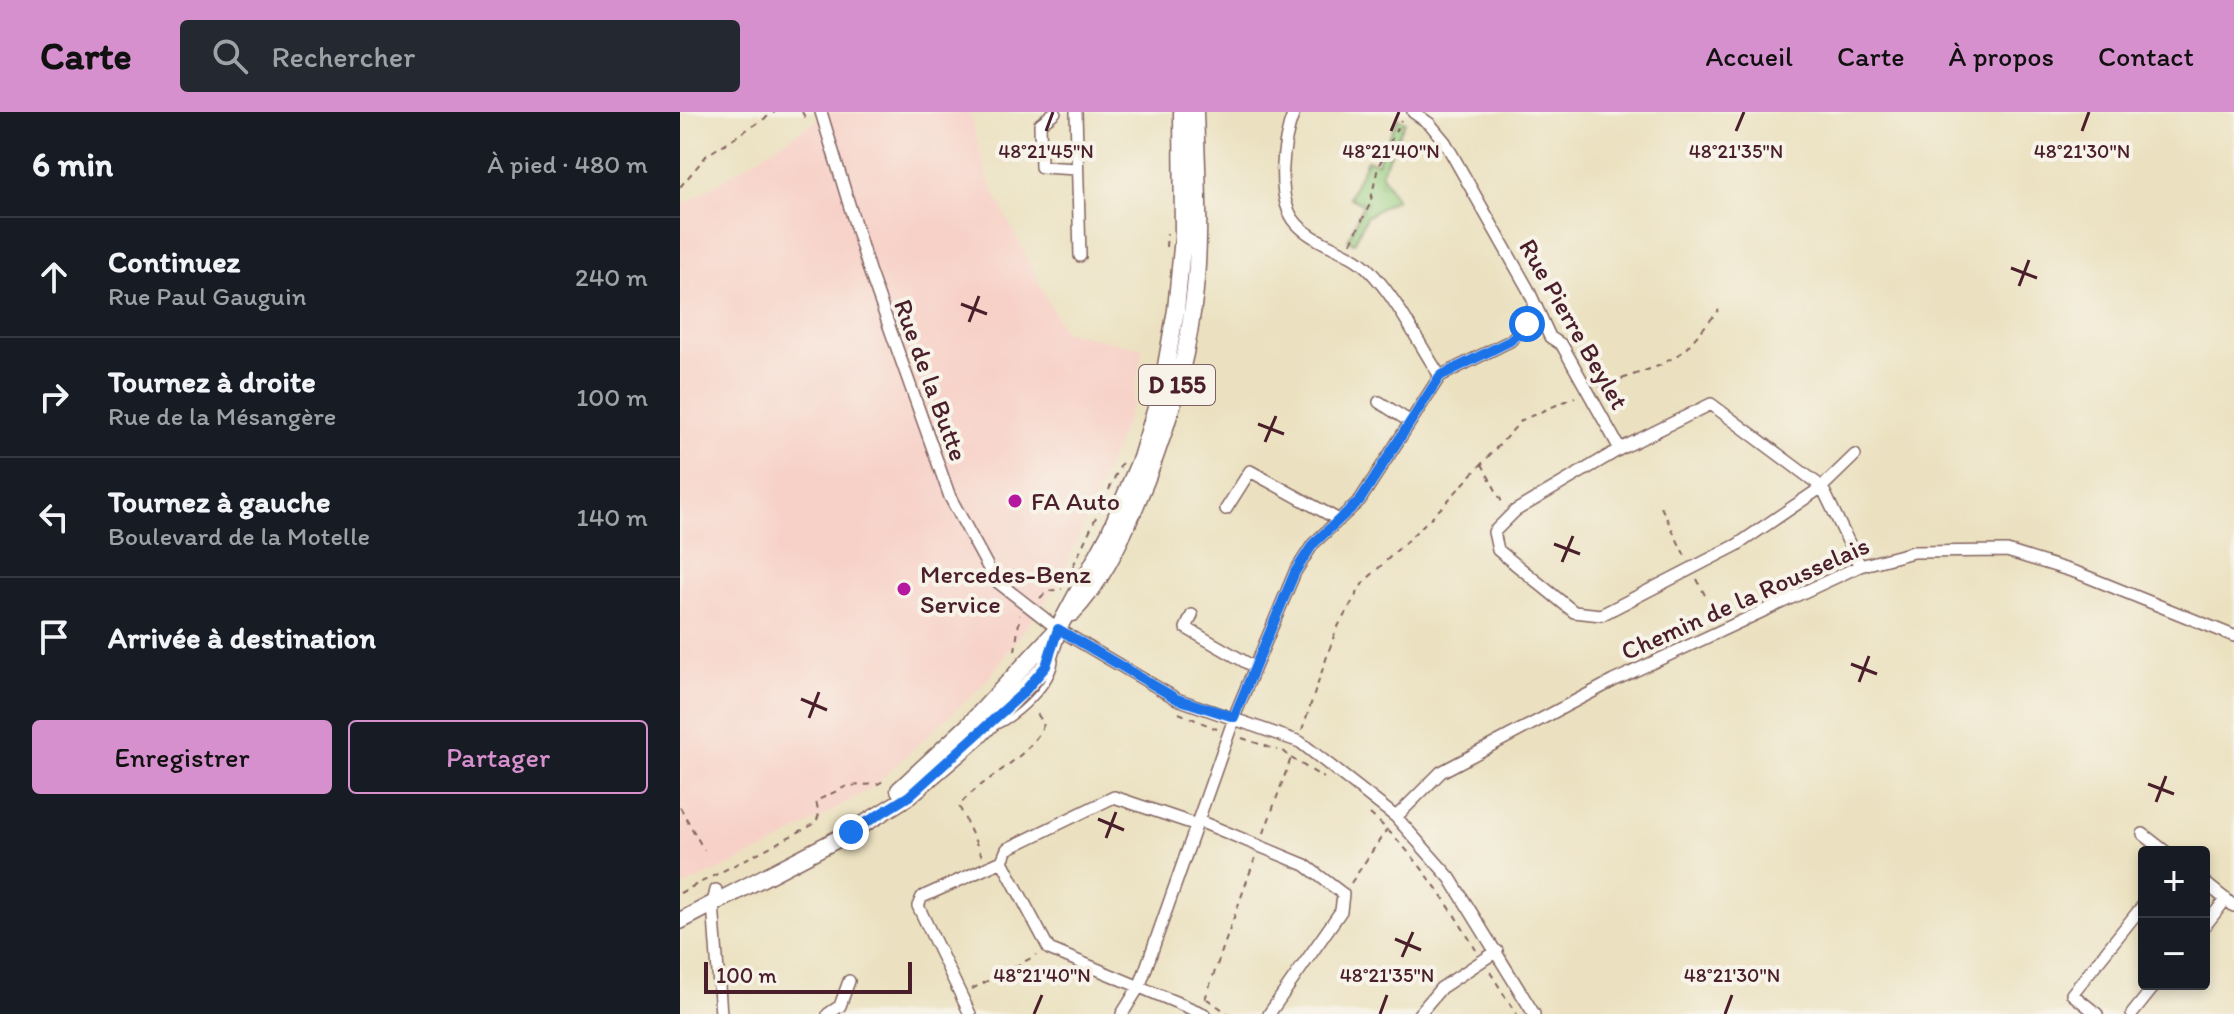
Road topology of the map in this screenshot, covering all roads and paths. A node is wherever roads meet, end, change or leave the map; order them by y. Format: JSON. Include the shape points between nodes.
{"nodes":[{"id":1,"x":775,"y":112,"type":"edge"},
{"id":2,"x":802,"y":112,"type":"edge"},
{"id":3,"x":814,"y":112,"type":"edge"},
{"id":4,"x":821,"y":112,"type":"edge"},
{"id":5,"x":1055,"y":112,"type":"edge"},
{"id":6,"x":1076,"y":112,"type":"edge"},
{"id":7,"x":1182,"y":112,"type":"edge"},
{"id":8,"x":1195,"y":112,"type":"edge"},
{"id":9,"x":1294,"y":112,"type":"edge"},
{"id":10,"x":1406,"y":112,"type":"edge"},
{"id":11,"x":1413,"y":112,"type":"edge"},
{"id":12,"x":1077,"y":169,"type":"junction"},
{"id":13,"x":680,"y":187,"type":"edge"},
{"id":14,"x":1167,"y":228,"type":"dead end"},
{"id":15,"x":1346,"y":254,"type":"junction"},
{"id":16,"x":1080,"y":256,"type":"dead end"},
{"id":17,"x":1165,"y":256,"type":"dead end"},
{"id":18,"x":1534,"y":304,"type":"junction"},
{"id":19,"x":1719,"y":310,"type":"dead end"},
{"id":20,"x":1440,"y":376,"type":"junction"},
{"id":21,"x":1588,"y":391,"type":"junction"},
{"id":22,"x":1379,"y":402,"type":"dead end"},
{"id":23,"x":1409,"y":421,"type":"junction"},
{"id":24,"x":1620,"y":449,"type":"junction"},
{"id":25,"x":1855,"y":455,"type":"dead end"},
{"id":26,"x":1123,"y":459,"type":"dead end"},
{"id":27,"x":1481,"y":462,"type":"junction"},
{"id":28,"x":1822,"y":487,"type":"junction"},
{"id":29,"x":1226,"y":509,"type":"dead end"},
{"id":30,"x":1509,"y":515,"type":"junction"},
{"id":31,"x":1339,"y":520,"type":"junction"},
{"id":32,"x":1860,"y":566,"type":"junction"},
{"id":33,"x":1072,"y":570,"type":"dead end"},
{"id":34,"x":1069,"y":583,"type":"dead end"},
{"id":35,"x":1030,"y":607,"type":"junction"},
{"id":36,"x":1192,"y":615,"type":"dead end"},
{"id":37,"x":1058,"y":629,"type":"junction"},
{"id":38,"x":2234,"y":636,"type":"edge"},
{"id":39,"x":1015,"y":652,"type":"dead end"},
{"id":40,"x":1254,"y":667,"type":"junction"},
{"id":41,"x":1025,"y":704,"type":"junction"},
{"id":42,"x":1234,"y":717,"type":"junction"},
{"id":43,"x":1284,"y":735,"type":"junction"},
{"id":44,"x":979,"y":736,"type":"junction"},
{"id":45,"x":1297,"y":741,"type":"junction"},
{"id":46,"x":1291,"y":758,"type":"junction"},
{"id":47,"x":893,"y":776,"type":"dead end"},
{"id":48,"x":1326,"y":780,"type":"dead end"},
{"id":49,"x":680,"y":807,"type":"edge"},
{"id":50,"x":1368,"y":812,"type":"dead end"},
{"id":51,"x":1396,"y":817,"type":"junction"},
{"id":52,"x":1198,"y":823,"type":"junction"},
{"id":53,"x":1387,"y":829,"type":"junction"},
{"id":54,"x":2143,"y":834,"type":"dead end"},
{"id":55,"x":1260,"y":844,"type":"junction"},
{"id":56,"x":2158,"y":846,"type":"edge"},
{"id":57,"x":704,"y":850,"type":"dead end"},
{"id":58,"x":1002,"y":861,"type":"junction"},
{"id":59,"x":987,"y":868,"type":"junction"},
{"id":60,"x":2210,"y":887,"type":"edge"},
{"id":61,"x":680,"y":893,"type":"edge"},
{"id":62,"x":1343,"y":894,"type":"junction"},
{"id":63,"x":715,"y":896,"type":"junction"},
{"id":64,"x":2230,"y":903,"type":"edge"},
{"id":65,"x":680,"y":909,"type":"edge"},
{"id":66,"x":2138,"y":912,"type":"edge"},
{"id":67,"x":680,"y":921,"type":"edge"},
{"id":68,"x":2210,"y":921,"type":"edge"},
{"id":69,"x":1049,"y":949,"type":"junction"},
{"id":70,"x":1497,"y":951,"type":"junction"},
{"id":71,"x":1483,"y":961,"type":"junction"},
{"id":72,"x":849,"y":981,"type":"dead end"},
{"id":73,"x":1140,"y":985,"type":"junction"},
{"id":74,"x":2151,"y":990,"type":"edge"},
{"id":75,"x":961,"y":995,"type":"junction"},
{"id":76,"x":1206,"y":998,"type":"junction"},
{"id":77,"x":1202,"y":1013,"type":"edge"},
{"id":78,"x":721,"y":1014,"type":"edge"},
{"id":79,"x":828,"y":1014,"type":"edge"},
{"id":80,"x":970,"y":1014,"type":"edge"},
{"id":81,"x":1122,"y":1014,"type":"edge"},
{"id":82,"x":1229,"y":1014,"type":"edge"},
{"id":83,"x":1269,"y":1014,"type":"edge"},
{"id":84,"x":1419,"y":1014,"type":"edge"},
{"id":85,"x":1516,"y":1014,"type":"edge"},
{"id":86,"x":1534,"y":1014,"type":"edge"},
{"id":87,"x":2097,"y":1014,"type":"edge"},
{"id":88,"x":2132,"y":1014,"type":"edge"}],
"edges":[{"from":1,"to":13,"type":"path","via":[[707,155]]},
{"from":2,"to":3,"type":"path","via":[[805,117]]},
{"from":4,"to":35,"type":"street","name":"Rue de la Butte","via":[[869,270],[950,497],[995,580]]},
{"from":5,"to":12,"type":"street","via":[[1040,124],[1041,167]]},
{"from":6,"to":12,"type":"street"},
{"from":7,"to":37,"type":"main road","number":"D 155","via":[[1183,237],[1162,388],[1141,458],[1109,534]]},
{"from":8,"to":37,"type":"main road","number":"D 155","via":[[1195,278],[1176,390],[1155,462],[1122,537],[1089,595]]},
{"from":9,"to":15,"type":"street","via":[[1287,131],[1284,197],[1297,224]]},
{"from":10,"to":15,"type":"path","via":[[1378,167],[1370,204]]},
{"from":11,"to":18,"type":"street","name":"Rue Pierre Beylet","via":[[1445,142]]},
{"from":12,"to":16,"type":"street"},
{"from":14,"to":17,"type":"path"},
{"from":15,"to":20,"type":"street","via":[[1382,284]]},
{"from":18,"to":20,"type":"street","via":[[1527,324],[1510,341]]},
{"from":18,"to":21,"type":"street","name":"Rue Pierre Beylet"},
{"from":19,"to":21,"type":"path","via":[[1673,358]]},
{"from":20,"to":23,"type":"street"},
{"from":21,"to":24,"type":"street","name":"Rue Pierre Beylet"},
{"from":21,"to":27,"type":"path","via":[[1522,420]]},
{"from":22,"to":23,"type":"street"},
{"from":23,"to":31,"type":"street","via":[[1360,500]]},
{"from":24,"to":28,"type":"street","name":"Rue Pierre Beylet","via":[[1711,404]]},
{"from":24,"to":30,"type":"street"},
{"from":25,"to":28,"type":"street"},
{"from":26,"to":33,"type":"path"},
{"from":27,"to":30,"type":"path"},
{"from":27,"to":45,"type":"path","via":[[1352,599]]},
{"from":28,"to":30,"type":"street","via":[[1737,545],[1601,615],[1574,612],[1498,550],[1494,532]]},
{"from":28,"to":32,"type":"street","name":"Rue Pierre Beylet"},
{"from":29,"to":31,"type":"street","via":[[1250,471]]},
{"from":31,"to":40,"type":"street","via":[[1313,544],[1295,572]]},
{"from":32,"to":38,"type":"street","name":"Chemin de la Rousselais","via":[[1913,552],[2007,551],[2078,573]]},
{"from":32,"to":51,"type":"street","name":"Chemin de la Rousselais","via":[[1613,681],[1441,772]]},
{"from":34,"to":35,"type":"path","via":[[1048,591]]},
{"from":35,"to":37,"type":"street","name":"Rue de la Butte"},
{"from":35,"to":39,"type":"path","via":[[1018,616]]},
{"from":36,"to":40,"type":"street","via":[[1186,628]]},
{"from":37,"to":41,"type":"lane","via":[[1054,672]]},
{"from":37,"to":42,"type":"street","name":"Rue de la Butte","via":[[1177,699]]},
{"from":37,"to":44,"type":"main road","number":"D 155","via":[[1046,666]]},
{"from":37,"to":63,"type":"main road","number":"D 155","via":[[968,726],[899,790]]},
{"from":40,"to":42,"type":"street"},
{"from":41,"to":44,"type":"lane","via":[[1014,718]]},
{"from":41,"to":59,"type":"path","via":[[1040,715],[1042,729],[959,806]]},
{"from":42,"to":43,"type":"street","name":"Rue de la Butte"},
{"from":42,"to":52,"type":"street"},
{"from":43,"to":45,"type":"street","name":"Rue de la Butte"},
{"from":43,"to":46,"type":"path","via":[[1278,750]]},
{"from":44,"to":63,"type":"main road","number":"D 155","via":[[909,796],[851,832]]},
{"from":45,"to":51,"type":"street","name":"Rue de la Butte"},
{"from":46,"to":48,"type":"path"},
{"from":46,"to":55,"type":"path"},
{"from":47,"to":61,"type":"path","via":[[878,784],[847,786],[816,801],[816,823]]},
{"from":49,"to":57,"type":"path"},
{"from":50,"to":53,"type":"path"},
{"from":51,"to":70,"type":"street","name":"Rue de la Butte","via":[[1450,878]]},
{"from":52,"to":55,"type":"street"},
{"from":52,"to":58,"type":"street","via":[[1114,797],[1007,849]]},
{"from":52,"to":73,"type":"street"},
{"from":53,"to":62,"type":"path"},
{"from":53,"to":71,"type":"path","via":[[1441,892]]},
{"from":54,"to":56,"type":"street"},
{"from":55,"to":62,"type":"street","via":[[1305,865]]},
{"from":55,"to":76,"type":"path"},
{"from":58,"to":59,"type":"street"},
{"from":58,"to":69,"type":"street"},
{"from":59,"to":75,"type":"street","via":[[922,897],[918,906]]},
{"from":60,"to":64,"type":"street"},
{"from":62,"to":83,"type":"street","via":[[1341,911]]},
{"from":63,"to":65,"type":"main road","number":"D 155"},
{"from":63,"to":67,"type":"main road","number":"D 155"},
{"from":63,"to":78,"type":"street"},
{"from":64,"to":68,"type":"street"},
{"from":66,"to":87,"type":"street","via":[[2072,994]]},
{"from":69,"to":73,"type":"street"},
{"from":69,"to":75,"type":"path"},
{"from":70,"to":71,"type":"street"},
{"from":70,"to":86,"type":"street","name":"Rue de la Butte"},
{"from":71,"to":84,"type":"street","via":[[1441,988]]},
{"from":71,"to":85,"type":"path"},
{"from":72,"to":79,"type":"street","via":[[840,1006]]},
{"from":73,"to":77,"type":"street"},
{"from":73,"to":81,"type":"street"},
{"from":74,"to":88,"type":"street"},
{"from":75,"to":80,"type":"street"},
{"from":76,"to":77,"type":"path"},
{"from":76,"to":82,"type":"path"}]}
